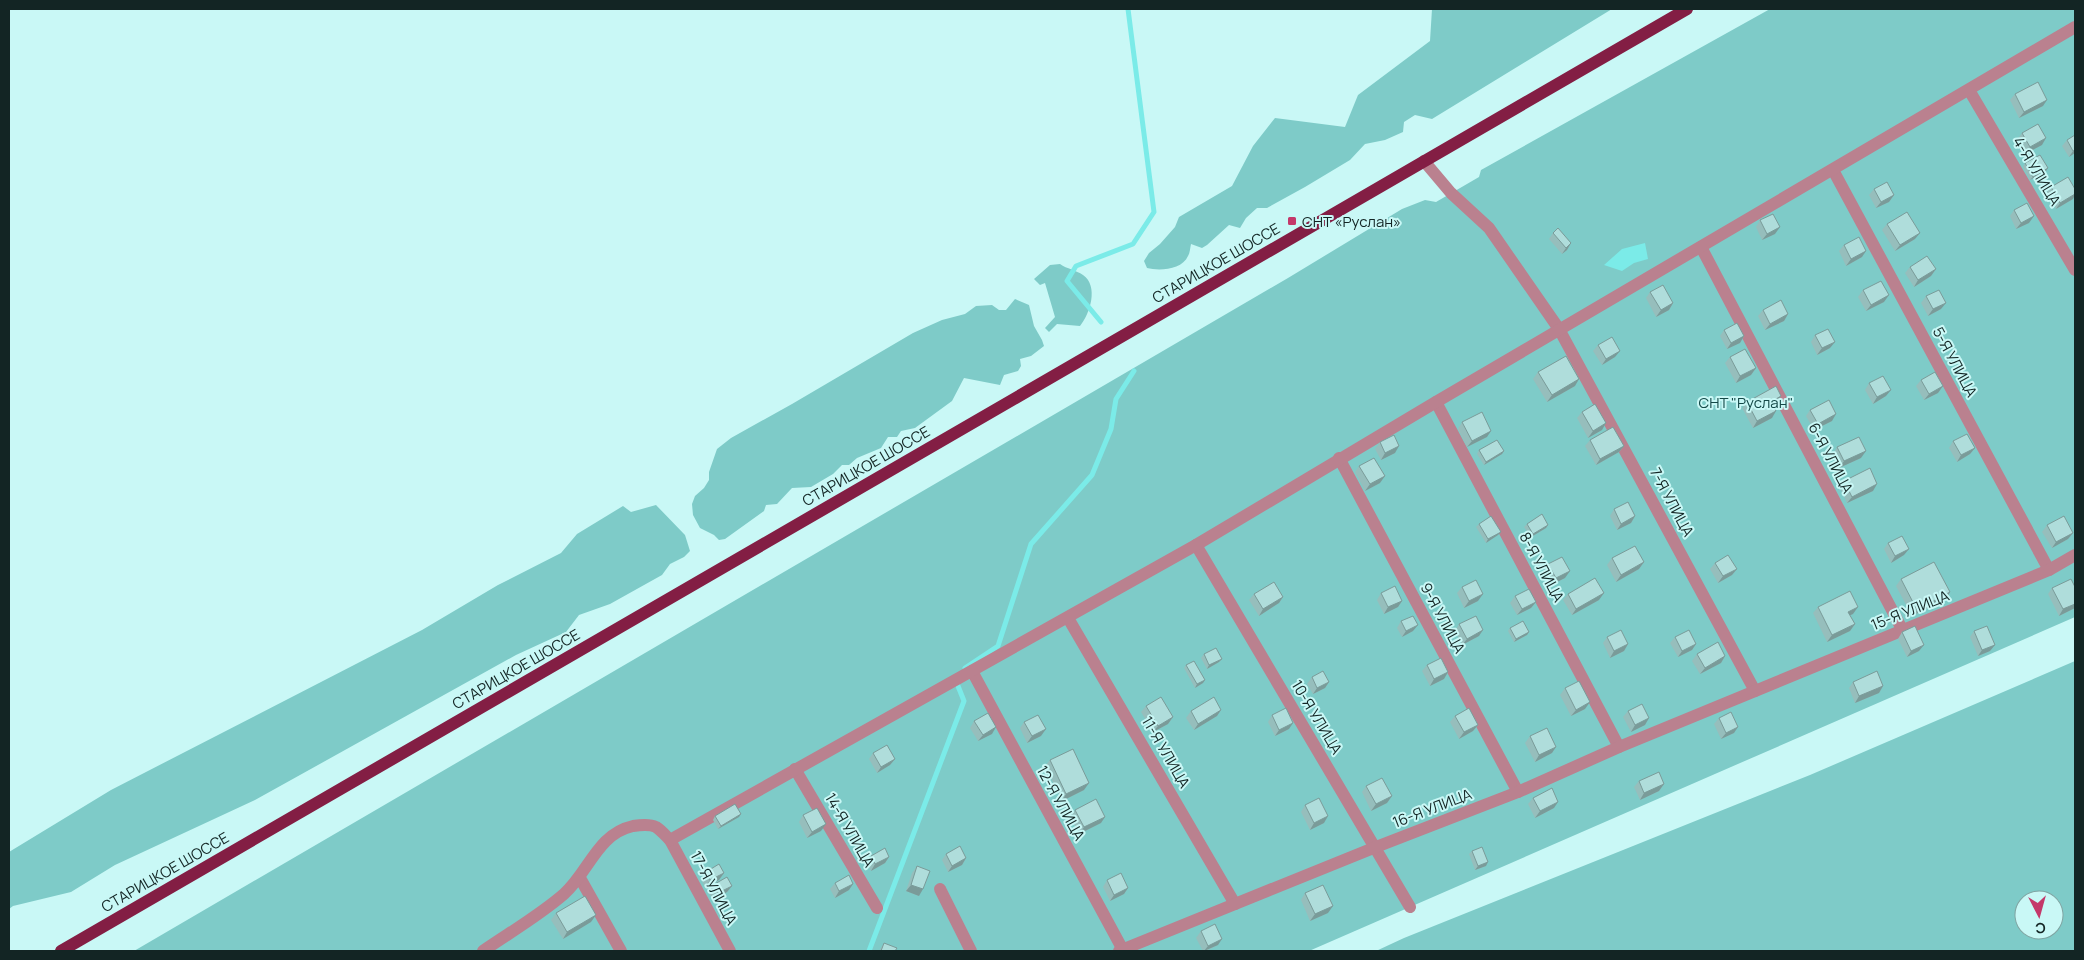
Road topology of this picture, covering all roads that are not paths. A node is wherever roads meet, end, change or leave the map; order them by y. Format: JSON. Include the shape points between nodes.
{"nodes":[{"id":1,"x":1687,"y":9,"type":"edge"},
{"id":2,"x":2075,"y":27,"type":"edge"},
{"id":3,"x":1969,"y":90,"type":"junction"},
{"id":4,"x":1424,"y":160,"type":"junction"},
{"id":5,"x":1834,"y":170,"type":"junction"},
{"id":6,"x":1701,"y":247,"type":"junction"},
{"id":7,"x":2075,"y":270,"type":"edge"},
{"id":8,"x":1559,"y":329,"type":"junction"},
{"id":9,"x":1436,"y":402,"type":"junction"},
{"id":10,"x":1339,"y":458,"type":"junction"},
{"id":11,"x":1196,"y":544,"type":"junction"},
{"id":12,"x":2075,"y":555,"type":"edge"},
{"id":13,"x":2049,"y":570,"type":"junction"},
{"id":14,"x":1068,"y":618,"type":"junction"},
{"id":15,"x":1903,"y":630,"type":"junction"},
{"id":16,"x":972,"y":672,"type":"junction"},
{"id":17,"x":1755,"y":691,"type":"junction"},
{"id":18,"x":1620,"y":747,"type":"junction"},
{"id":19,"x":796,"y":769,"type":"junction"},
{"id":20,"x":1518,"y":792,"type":"junction"},
{"id":21,"x":670,"y":840,"type":"junction"},
{"id":22,"x":1376,"y":847,"type":"junction"},
{"id":23,"x":580,"y":878,"type":"junction"},
{"id":24,"x":940,"y":889,"type":"dead end"},
{"id":25,"x":1235,"y":904,"type":"junction"},
{"id":26,"x":877,"y":908,"type":"dead end"},
{"id":27,"x":1410,"y":908,"type":"dead end"},
{"id":28,"x":1121,"y":950,"type":"edge"},
{"id":29,"x":61,"y":951,"type":"edge"},
{"id":30,"x":483,"y":951,"type":"edge"},
{"id":31,"x":621,"y":951,"type":"edge"},
{"id":32,"x":730,"y":951,"type":"edge"},
{"id":33,"x":971,"y":951,"type":"edge"}],
"edges":[{"from":1,"to":4,"type":"main road","name":"СТАРИЦКОЕ ШОССЕ"},
{"from":2,"to":3,"type":"street"},
{"from":3,"to":5,"type":"street"},
{"from":3,"to":7,"type":"street","name":"4-Я УЛИЦА"},
{"from":4,"to":8,"type":"street","name":"7-Я УЛИЦА","via":[[1452,193],[1489,228]]},
{"from":4,"to":29,"type":"main road","name":"СТАРИЦКОЕ ШОССЕ"},
{"from":5,"to":6,"type":"street"},
{"from":5,"to":13,"type":"street","name":"5-Я УЛИЦА"},
{"from":6,"to":8,"type":"street"},
{"from":6,"to":15,"type":"street","name":"6-Я УЛИЦА"},
{"from":8,"to":9,"type":"street"},
{"from":8,"to":17,"type":"street","name":"7-Я УЛИЦА"},
{"from":9,"to":10,"type":"street"},
{"from":9,"to":18,"type":"street","name":"8-Я УЛИЦА"},
{"from":10,"to":11,"type":"street"},
{"from":10,"to":20,"type":"street","name":"9-Я УЛИЦА"},
{"from":11,"to":14,"type":"street"},
{"from":11,"to":22,"type":"street","name":"10-Я УЛИЦА"},
{"from":12,"to":13,"type":"street","name":"15-Я УЛИЦА"},
{"from":13,"to":15,"type":"street","name":"15-Я УЛИЦА"},
{"from":14,"to":16,"type":"street"},
{"from":14,"to":25,"type":"street","name":"11-Я УЛИЦА"},
{"from":15,"to":17,"type":"street","name":"15-Я УЛИЦА"},
{"from":16,"to":19,"type":"street"},
{"from":16,"to":28,"type":"street","name":"12-Я УЛИЦА"},
{"from":17,"to":18,"type":"street","name":"16-Я УЛИЦА"},
{"from":18,"to":20,"type":"street","name":"16-Я УЛИЦА"},
{"from":19,"to":21,"type":"street"},
{"from":19,"to":26,"type":"street","name":"14-Я УЛИЦА"},
{"from":20,"to":22,"type":"street","name":"16-Я УЛИЦА"},
{"from":21,"to":23,"type":"street","via":[[655,827],[624,828],[592,855]]},
{"from":21,"to":32,"type":"street","name":"17-Я УЛИЦА"},
{"from":22,"to":25,"type":"street","name":"16-Я УЛИЦА"},
{"from":22,"to":27,"type":"street","name":"10-Я УЛИЦА"},
{"from":23,"to":30,"type":"street","via":[[564,895]]},
{"from":23,"to":31,"type":"street"},
{"from":24,"to":33,"type":"street"},
{"from":25,"to":28,"type":"street","name":"16-Я УЛИЦА"}]}
